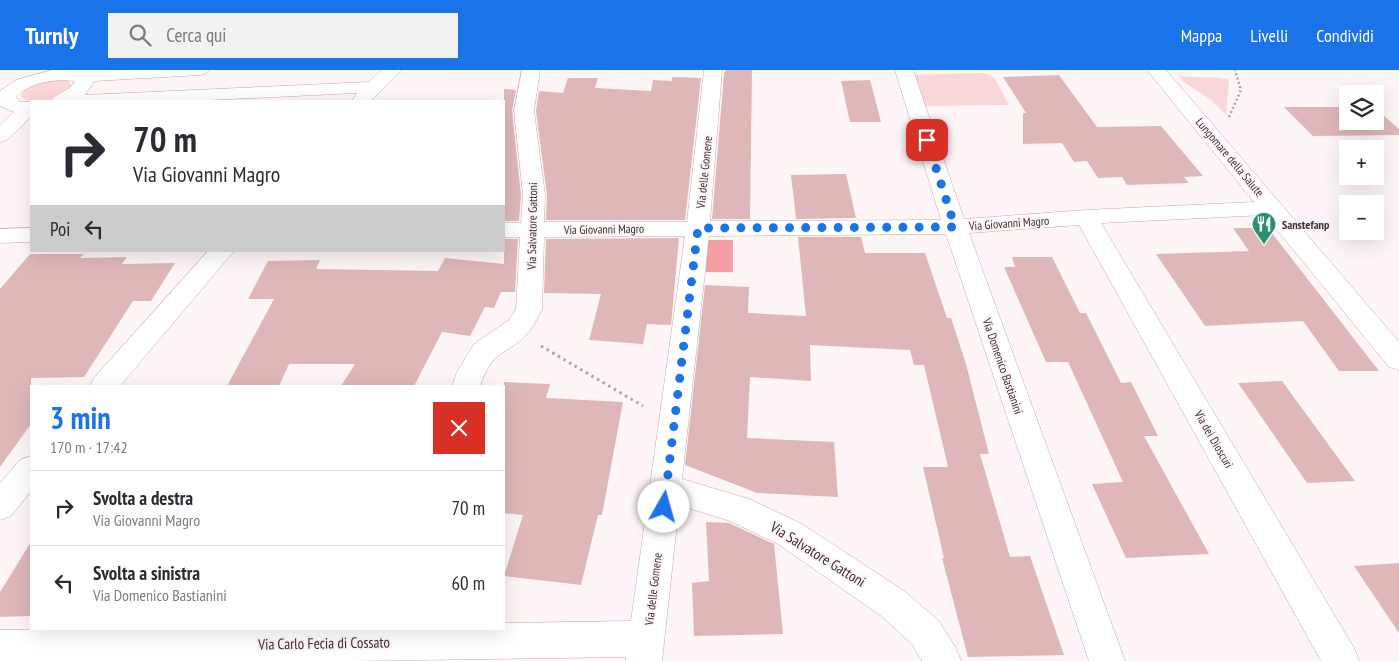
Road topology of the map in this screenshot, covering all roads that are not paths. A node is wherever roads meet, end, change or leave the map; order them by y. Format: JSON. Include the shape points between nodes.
{"nodes":[{"id":1,"x":200,"y":70,"type":"edge"},
{"id":2,"x":392,"y":70,"type":"edge"},
{"id":3,"x":531,"y":70,"type":"edge"},
{"id":4,"x":713,"y":70,"type":"edge"},
{"id":5,"x":904,"y":70,"type":"edge"},
{"id":6,"x":1156,"y":70,"type":"edge"},
{"id":7,"x":59,"y":72,"type":"edge"},
{"id":8,"x":80,"y":76,"type":"junction"},
{"id":9,"x":32,"y":79,"type":"junction"},
{"id":10,"x":0,"y":80,"type":"edge"},
{"id":11,"x":367,"y":94,"type":"edge"},
{"id":12,"x":62,"y":100,"type":"edge"},
{"id":13,"x":115,"y":100,"type":"edge"},
{"id":14,"x":4,"y":104,"type":"edge"},
{"id":15,"x":30,"y":108,"type":"edge"},
{"id":16,"x":0,"y":136,"type":"edge"},
{"id":17,"x":1274,"y":208,"type":"junction"},
{"id":18,"x":1086,"y":217,"type":"junction"},
{"id":19,"x":955,"y":227,"type":"junction"},
{"id":20,"x":698,"y":228,"type":"junction"},
{"id":21,"x":505,"y":230,"type":"edge"},
{"id":22,"x":534,"y":230,"type":"junction"},
{"id":23,"x":30,"y":235,"type":"edge"},
{"id":24,"x":0,"y":236,"type":"edge"},
{"id":25,"x":221,"y":252,"type":"edge"},
{"id":26,"x":1399,"y":360,"type":"edge"},
{"id":27,"x":105,"y":385,"type":"edge"},
{"id":28,"x":466,"y":385,"type":"edge"},
{"id":29,"x":30,"y":470,"type":"edge"},
{"id":30,"x":666,"y":488,"type":"junction"},
{"id":31,"x":0,"y":506,"type":"edge"},
{"id":32,"x":0,"y":648,"type":"edge"},
{"id":33,"x":646,"y":650,"type":"edge"},
{"id":34,"x":244,"y":653,"type":"edge"},
{"id":35,"x":943,"y":661,"type":"edge"},
{"id":36,"x":1107,"y":661,"type":"edge"},
{"id":37,"x":1341,"y":661,"type":"edge"}],
"edges":[{"from":1,"to":8,"type":"street"},
{"from":2,"to":11,"type":"street"},
{"from":3,"to":22,"type":"street","name":"Via Salvatore Gattoni","via":[[524,124],[533,177]]},
{"from":4,"to":20,"type":"street","name":"Via delle Gomene"},
{"from":5,"to":19,"type":"street","name":"Via Domenico Bastianini"},
{"from":6,"to":17,"type":"street","name":"Lungomare della Salute"},
{"from":7,"to":8,"type":"street"},
{"from":7,"to":9,"type":"street"},
{"from":8,"to":12,"type":"street","via":[[85,80],[82,89]]},
{"from":9,"to":10,"type":"street"},
{"from":9,"to":14,"type":"street","via":[[9,92]]},
{"from":11,"to":13,"type":"street"},
{"from":14,"to":15,"type":"street"},
{"from":15,"to":16,"type":"street"},
{"from":17,"to":18,"type":"street","name":"Via Giovanni Magro"},
{"from":17,"to":26,"type":"street","name":"Lungomare della Salute"},
{"from":18,"to":19,"type":"street","name":"Via Giovanni Magro"},
{"from":18,"to":37,"type":"street","name":"Via dei Dioscuri"},
{"from":19,"to":20,"type":"street","name":"Via Giovanni Magro"},
{"from":19,"to":36,"type":"street","name":"Via Domenico Bastianini"},
{"from":20,"to":22,"type":"street","name":"Via Giovanni Magro"},
{"from":20,"to":30,"type":"street","name":"Via delle Gomene"},
{"from":21,"to":22,"type":"street","name":"Via Giovanni Magro"},
{"from":22,"to":28,"type":"street","name":"Via Salvatore Gattoni","via":[[530,304],[522,321],[511,333],[484,352]]},
{"from":23,"to":24,"type":"street"},
{"from":25,"to":27,"type":"street"},
{"from":29,"to":31,"type":"street"},
{"from":30,"to":33,"type":"street","name":"Via delle Gomene"},
{"from":30,"to":35,"type":"street","name":"Via Salvatore Gattoni","via":[[738,509],[790,534],[892,603],[925,632]]},
{"from":32,"to":34,"type":"street","name":"Via Carlo Fecia di Cossato"},
{"from":33,"to":34,"type":"street","name":"Via Carlo Fecia di Cossato"}]}
